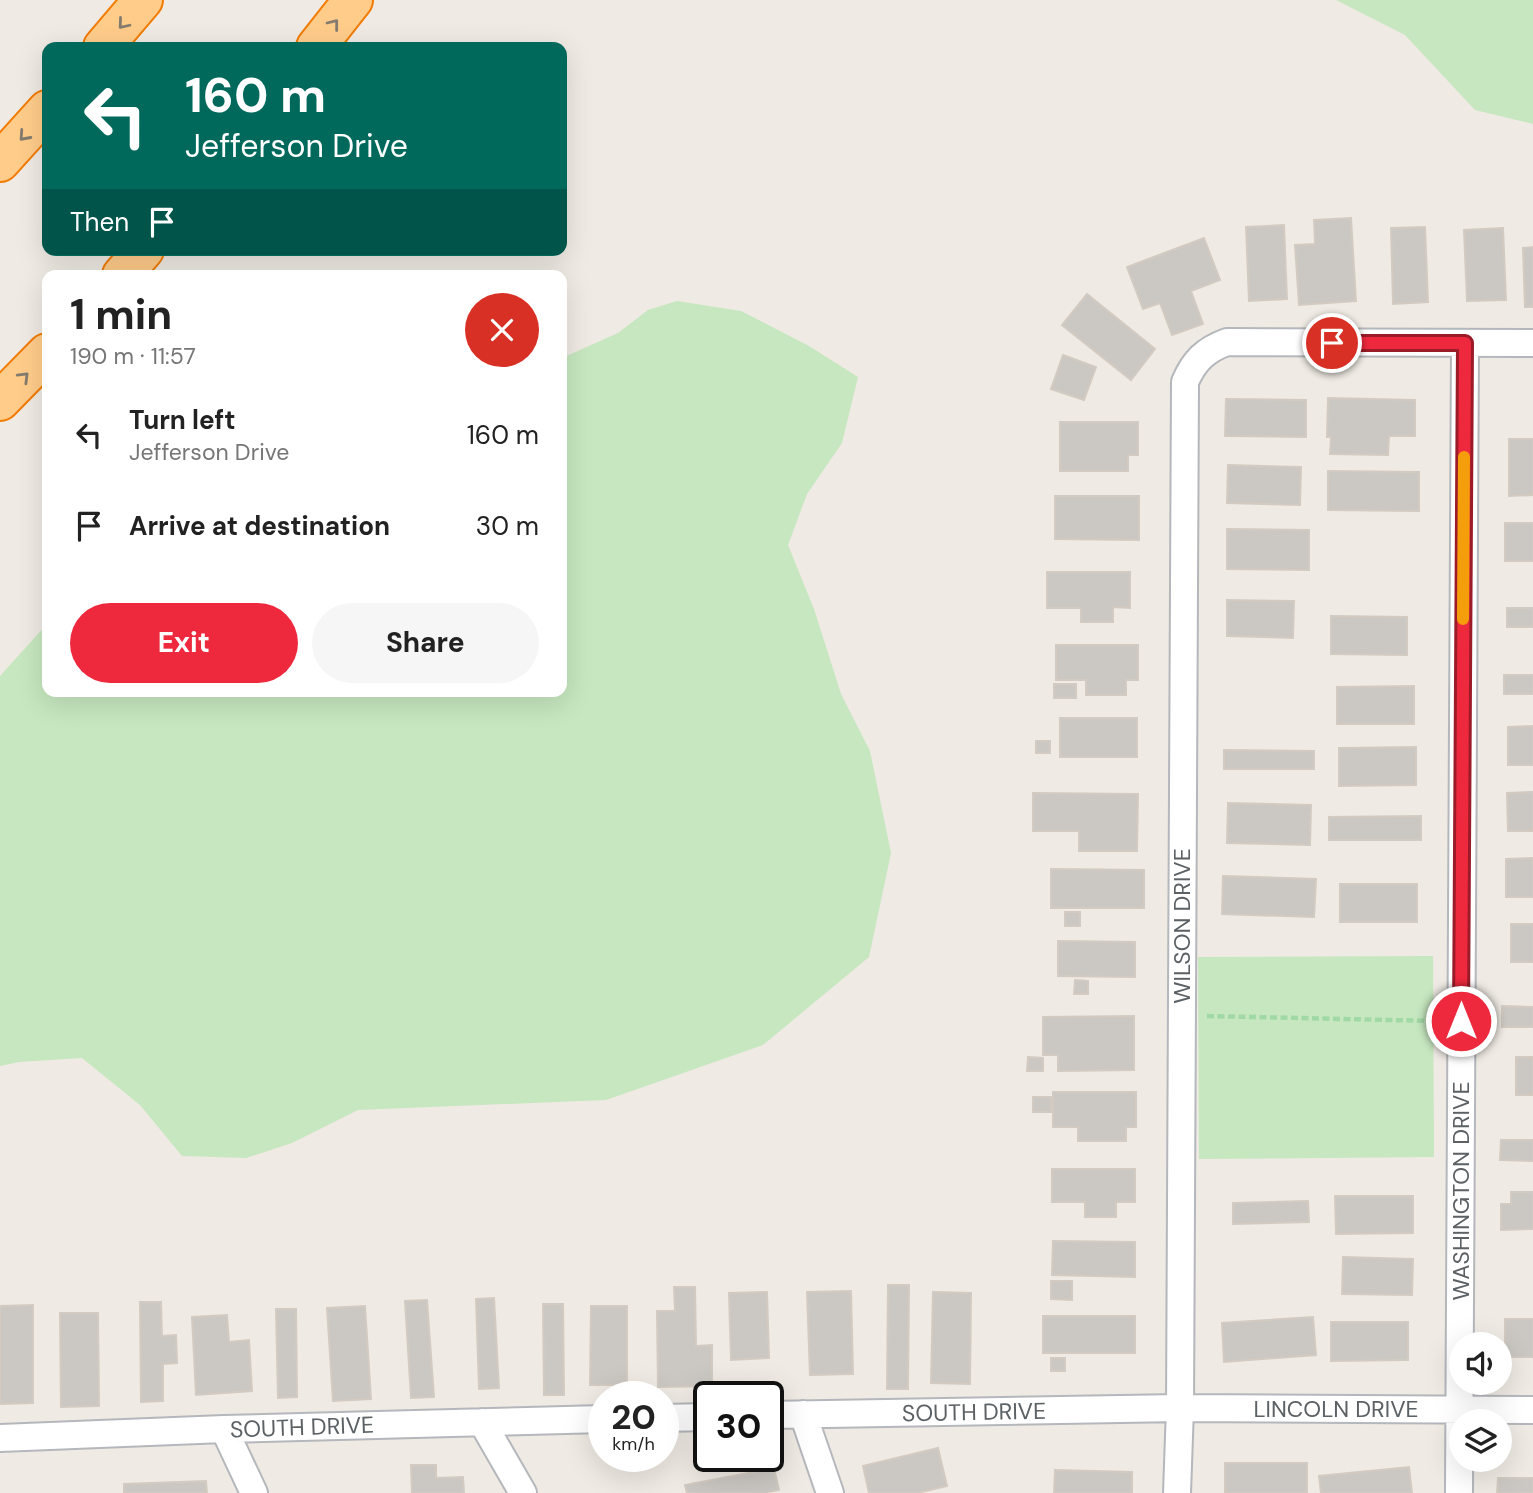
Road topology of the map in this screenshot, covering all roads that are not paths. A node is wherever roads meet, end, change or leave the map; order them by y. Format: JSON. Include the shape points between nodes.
{"nodes":[{"id":1,"x":143,"y":0,"type":"edge"},
{"id":2,"x":353,"y":0,"type":"edge"},
{"id":3,"x":107,"y":42,"type":"edge"},
{"id":4,"x":320,"y":42,"type":"edge"},
{"id":5,"x":42,"y":116,"type":"edge"},
{"id":6,"x":0,"y":162,"type":"edge"},
{"id":7,"x":139,"y":256,"type":"edge"},
{"id":8,"x":126,"y":270,"type":"edge"},
{"id":9,"x":1465,"y":343,"type":"junction"},
{"id":10,"x":1533,"y":343,"type":"edge"},
{"id":11,"x":42,"y":358,"type":"edge"},
{"id":12,"x":0,"y":401,"type":"edge"},
{"id":13,"x":1180,"y":1408,"type":"junction"},
{"id":14,"x":1460,"y":1409,"type":"joint"},
{"id":15,"x":1512,"y":1410,"type":"edge"},
{"id":16,"x":1533,"y":1410,"type":"edge"},
{"id":17,"x":784,"y":1415,"type":"edge"},
{"id":18,"x":803,"y":1415,"type":"junction"},
{"id":19,"x":588,"y":1419,"type":"edge"},
{"id":20,"x":482,"y":1422,"type":"junction"},
{"id":21,"x":224,"y":1429,"type":"junction"},
{"id":22,"x":0,"y":1438,"type":"edge"},
{"id":23,"x":1459,"y":1472,"type":"edge"},
{"id":24,"x":254,"y":1493,"type":"edge"},
{"id":25,"x":523,"y":1493,"type":"edge"},
{"id":26,"x":830,"y":1493,"type":"edge"},
{"id":27,"x":1177,"y":1493,"type":"edge"},
{"id":28,"x":1459,"y":1493,"type":"edge"}],
"edges":[{"from":1,"to":3,"type":"highway","one_way":true},
{"from":4,"to":2,"type":"highway","one_way":true},
{"from":5,"to":6,"type":"highway","one_way":true},
{"from":7,"to":8,"type":"highway"},
{"from":9,"to":10,"type":"street"},
{"from":9,"to":13,"type":"street","name":"WILSON DRIVE","via":[[1227,342],[1196,361],[1185,382]]},
{"from":9,"to":14,"type":"street","name":"WASHINGTON DRIVE"},
{"from":12,"to":11,"type":"highway","one_way":true},
{"from":13,"to":14,"type":"street","name":"LINCOLN DRIVE"},
{"from":13,"to":18,"type":"street","name":"SOUTH DRIVE"},
{"from":13,"to":27,"type":"street","name":"WILSON DRIVE"},
{"from":15,"to":16,"type":"street","name":"LINCOLN DRIVE"},
{"from":17,"to":18,"type":"street","name":"SOUTH DRIVE"},
{"from":18,"to":26,"type":"street"},
{"from":19,"to":20,"type":"street","name":"SOUTH DRIVE"},
{"from":20,"to":21,"type":"street","name":"SOUTH DRIVE"},
{"from":20,"to":25,"type":"street"},
{"from":21,"to":22,"type":"street","name":"SOUTH DRIVE"},
{"from":21,"to":24,"type":"street"},
{"from":23,"to":28,"type":"street","name":"WASHINGTON DRIVE"}]}
